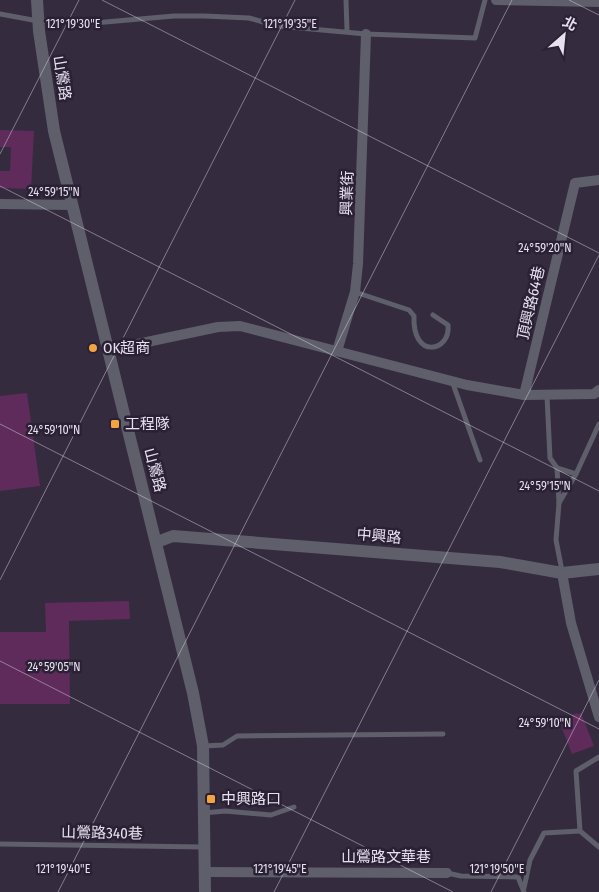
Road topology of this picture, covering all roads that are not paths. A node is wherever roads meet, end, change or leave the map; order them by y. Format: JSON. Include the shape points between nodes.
{"nodes":[{"id":1,"x":37,"y":0,"type":"edge"},
{"id":2,"x":346,"y":0,"type":"edge"},
{"id":3,"x":485,"y":0,"type":"edge"},
{"id":4,"x":496,"y":0,"type":"edge"},
{"id":5,"x":566,"y":1,"type":"edge"},
{"id":6,"x":599,"y":2,"type":"edge"},
{"id":7,"x":0,"y":14,"type":"edge"},
{"id":8,"x":38,"y":21,"type":"junction"},
{"id":9,"x":347,"y":30,"type":"junction"},
{"id":10,"x":366,"y":34,"type":"junction"},
{"id":11,"x":599,"y":180,"type":"edge"},
{"id":12,"x":0,"y":204,"type":"edge"},
{"id":13,"x":71,"y":204,"type":"junction"},
{"id":14,"x":355,"y":292,"type":"junction"},
{"id":15,"x":433,"y":315,"type":"dead end"},
{"id":16,"x":109,"y":350,"type":"junction"},
{"id":17,"x":337,"y":352,"type":"junction"},
{"id":18,"x":452,"y":380,"type":"junction"},
{"id":19,"x":597,"y":393,"type":"edge"},
{"id":20,"x":524,"y":395,"type":"junction"},
{"id":21,"x":547,"y":396,"type":"junction"},
{"id":22,"x":599,"y":424,"type":"edge"},
{"id":23,"x":480,"y":460,"type":"dead end"},
{"id":24,"x":557,"y":468,"type":"junction"},
{"id":25,"x":576,"y":474,"type":"junction"},
{"id":26,"x":560,"y":503,"type":"junction"},
{"id":27,"x":157,"y":542,"type":"junction"},
{"id":28,"x":599,"y":569,"type":"edge"},
{"id":29,"x":562,"y":573,"type":"junction"},
{"id":30,"x":599,"y":717,"type":"edge"},
{"id":31,"x":442,"y":734,"type":"dead end"},
{"id":32,"x":203,"y":746,"type":"junction"},
{"id":33,"x":599,"y":757,"type":"edge"},
{"id":34,"x":294,"y":806,"type":"dead end"},
{"id":35,"x":203,"y":814,"type":"junction"},
{"id":36,"x":580,"y":831,"type":"junction"},
{"id":37,"x":0,"y":844,"type":"edge"},
{"id":38,"x":204,"y":847,"type":"junction"},
{"id":39,"x":599,"y":847,"type":"edge"},
{"id":40,"x":204,"y":872,"type":"junction"},
{"id":41,"x":447,"y":873,"type":"joint"},
{"id":42,"x":524,"y":890,"type":"edge"},
{"id":43,"x":205,"y":892,"type":"edge"}],
"edges":[{"from":1,"to":8,"type":"street","name":"山鶯路"},
{"from":2,"to":9,"type":"lane"},
{"from":3,"to":10,"type":"lane","via":[[475,38]]},
{"from":4,"to":5,"type":"street"},
{"from":5,"to":6,"type":"street"},
{"from":7,"to":8,"type":"lane"},
{"from":8,"to":9,"type":"lane","via":[[94,23],[180,16],[249,18],[278,26]]},
{"from":8,"to":13,"type":"street","name":"山鶯路","via":[[54,131]]},
{"from":9,"to":10,"type":"lane"},
{"from":10,"to":14,"type":"street","name":"興業街"},
{"from":11,"to":20,"type":"street","name":"頂興路64巷","via":[[575,183]]},
{"from":12,"to":13,"type":"street"},
{"from":13,"to":16,"type":"street","name":"山鶯路"},
{"from":14,"to":15,"type":"lane","via":[[409,310],[414,316],[417,339],[432,348],[441,344],[448,331],[448,325]]},
{"from":14,"to":17,"type":"street","name":"興業街"},
{"from":16,"to":17,"type":"street","via":[[218,327],[240,326]]},
{"from":16,"to":27,"type":"street","name":"山鶯路"},
{"from":17,"to":18,"type":"street"},
{"from":18,"to":20,"type":"street"},
{"from":18,"to":23,"type":"lane"},
{"from":19,"to":21,"type":"street"},
{"from":20,"to":21,"type":"street"},
{"from":21,"to":24,"type":"lane","via":[[550,458]]},
{"from":22,"to":25,"type":"lane"},
{"from":24,"to":25,"type":"lane"},
{"from":24,"to":26,"type":"lane"},
{"from":25,"to":26,"type":"lane"},
{"from":26,"to":29,"type":"lane","via":[[556,540]]},
{"from":27,"to":29,"type":"street","name":"中興路","via":[[173,536],[238,540],[500,562]]},
{"from":27,"to":32,"type":"street","name":"山鶯路"},
{"from":28,"to":29,"type":"street","name":"中興路"},
{"from":29,"to":30,"type":"street","via":[[571,623]]},
{"from":31,"to":32,"type":"lane","via":[[237,736],[223,745]]},
{"from":32,"to":35,"type":"street","name":"山鶯路"},
{"from":33,"to":36,"type":"lane","via":[[576,771]]},
{"from":34,"to":35,"type":"lane","via":[[271,815],[225,811]]},
{"from":35,"to":38,"type":"street","name":"山鶯路"},
{"from":36,"to":39,"type":"lane"},
{"from":36,"to":42,"type":"lane","via":[[544,834],[530,860]]},
{"from":37,"to":38,"type":"lane","name":"山鶯路340巷"},
{"from":38,"to":40,"type":"street","name":"山鶯路"},
{"from":40,"to":41,"type":"street","name":"山鶯路文華巷"},
{"from":40,"to":43,"type":"street","name":"山鶯路"},
{"from":41,"to":42,"type":"lane","via":[[518,877]]}]}
